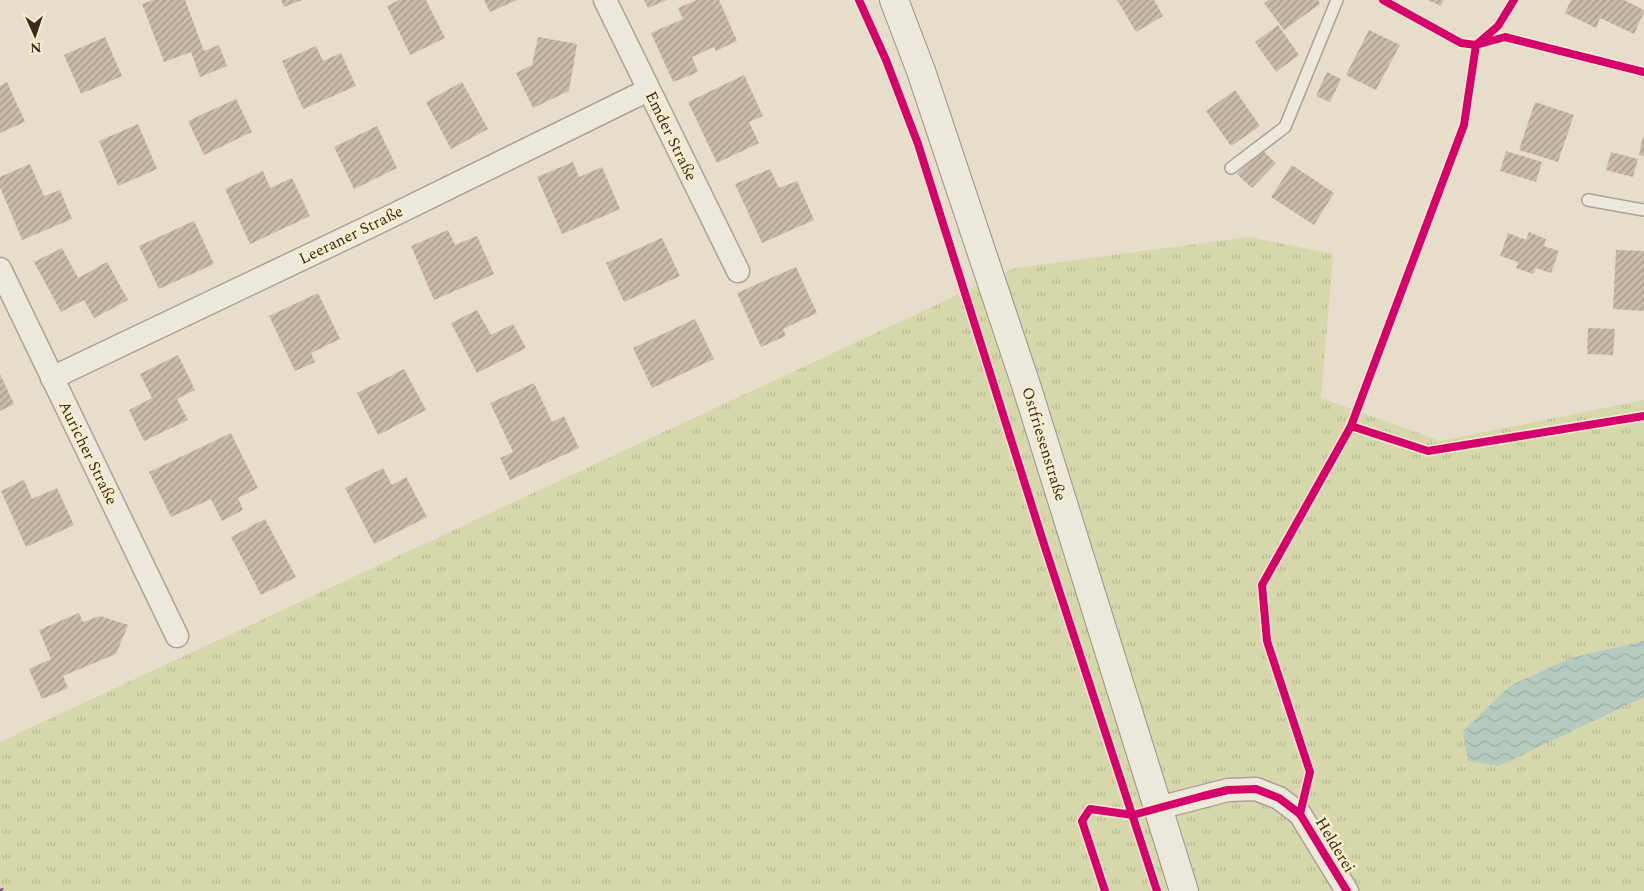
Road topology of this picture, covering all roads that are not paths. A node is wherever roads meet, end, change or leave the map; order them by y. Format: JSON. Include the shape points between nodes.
{"nodes":[{"id":1,"x":605,"y":0,"type":"edge"},
{"id":2,"x":894,"y":0,"type":"edge"},
{"id":3,"x":1337,"y":0,"type":"edge"},
{"id":4,"x":648,"y":90,"type":"junction"},
{"id":5,"x":1231,"y":168,"type":"dead end"},
{"id":6,"x":1588,"y":200,"type":"dead end"},
{"id":7,"x":1644,"y":210,"type":"edge"},
{"id":8,"x":0,"y":269,"type":"edge"},
{"id":9,"x":738,"y":271,"type":"dead end"},
{"id":10,"x":52,"y":378,"type":"junction"},
{"id":11,"x":176,"y":636,"type":"dead end"},
{"id":12,"x":1158,"y":808,"type":"junction"},
{"id":13,"x":1184,"y":891,"type":"edge"},
{"id":14,"x":1347,"y":891,"type":"edge"}],
"edges":[{"from":1,"to":4,"type":"street","name":"Emder Straße"},
{"from":2,"to":12,"type":"main road","name":"Ostfriesenstraße","via":[[922,71],[1027,388]]},
{"from":3,"to":5,"type":"lane","via":[[1285,127]]},
{"from":4,"to":9,"type":"street","name":"Emder Straße"},
{"from":4,"to":10,"type":"street","name":"Leeraner Straße"},
{"from":6,"to":7,"type":"lane"},
{"from":8,"to":10,"type":"street","name":"Auricher Straße"},
{"from":10,"to":11,"type":"street","name":"Auricher Straße"},
{"from":12,"to":13,"type":"main road","name":"Ostfriesenstraße"},
{"from":12,"to":14,"type":"street","name":"Helderei","via":[[1228,790],[1256,789],[1280,798],[1300,814]]}]}
